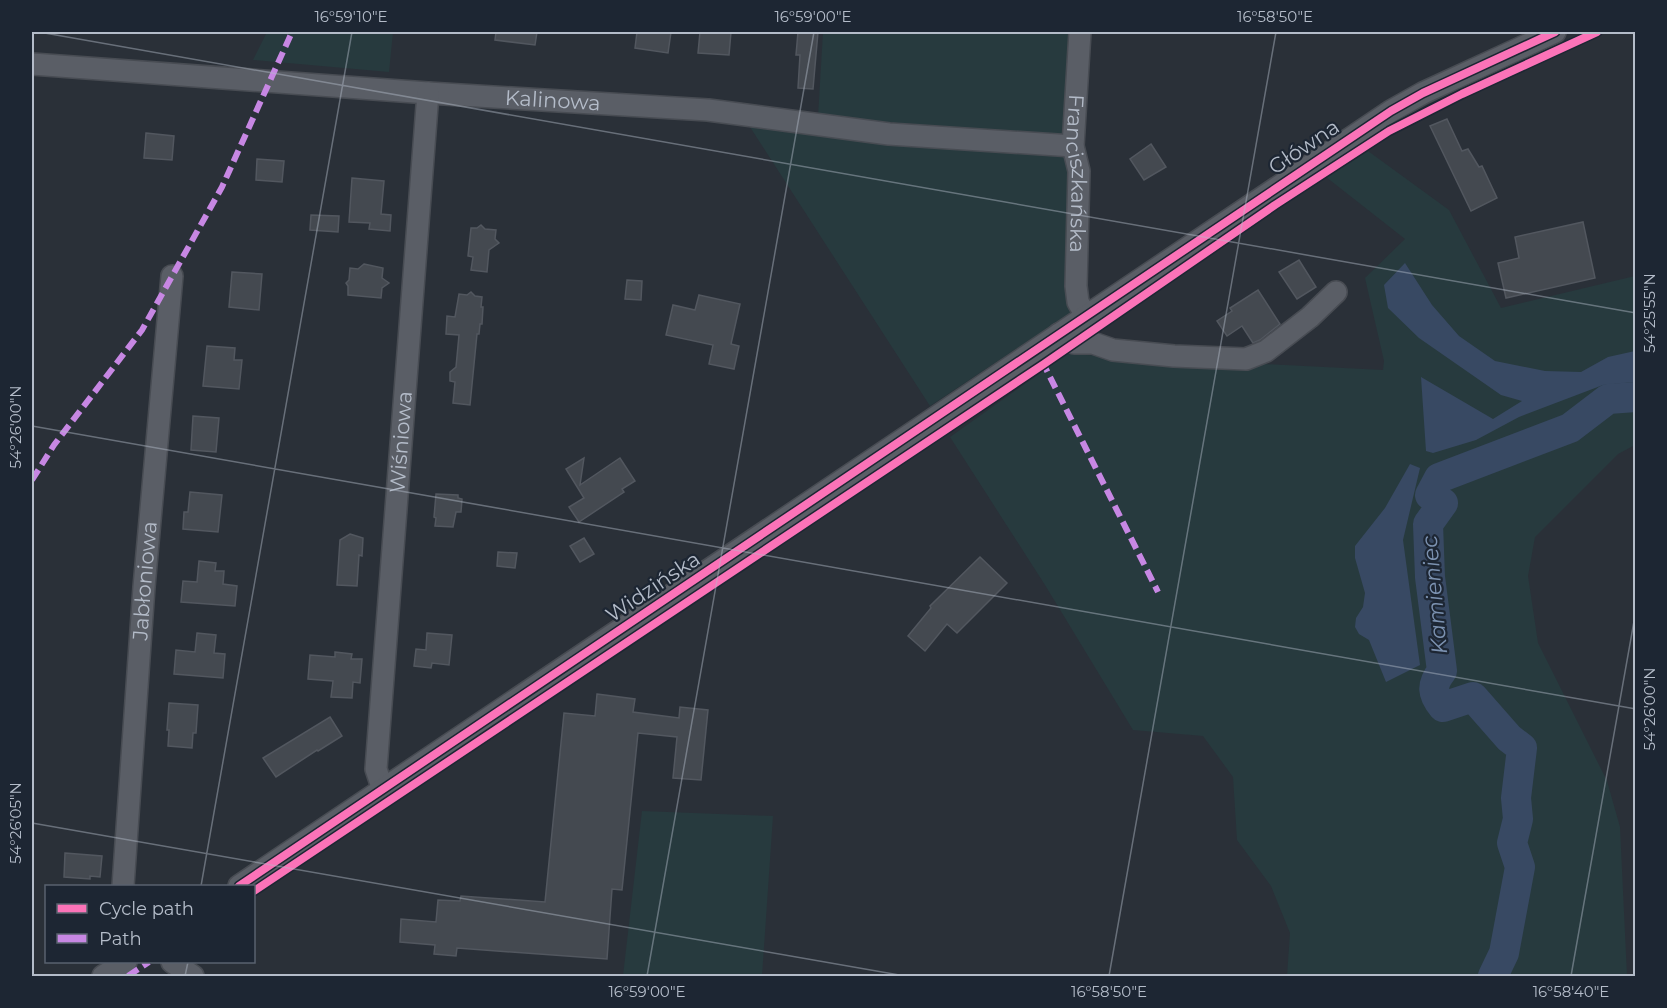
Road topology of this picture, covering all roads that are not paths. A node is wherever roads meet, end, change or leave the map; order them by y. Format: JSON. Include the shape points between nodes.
{"nodes":[{"id":1,"x":1080,"y":32,"type":"edge"},
{"id":2,"x":1555,"y":32,"type":"edge"},
{"id":3,"x":32,"y":64,"type":"edge"},
{"id":4,"x":428,"y":93,"type":"junction"},
{"id":5,"x":1073,"y":146,"type":"junction"},
{"id":6,"x":172,"y":276,"type":"dead end"},
{"id":7,"x":1336,"y":292,"type":"dead end"},
{"id":8,"x":1086,"y":316,"type":"junction"},
{"id":9,"x":1059,"y":334,"type":"junction"},
{"id":10,"x":383,"y":790,"type":"junction"},
{"id":11,"x":123,"y":885,"type":"edge"},
{"id":12,"x":240,"y":885,"type":"edge"},
{"id":13,"x":124,"y":963,"type":"edge"},
{"id":14,"x":174,"y":963,"type":"edge"},
{"id":15,"x":105,"y":971,"type":"edge"},
{"id":16,"x":193,"y":976,"type":"edge"}],
"edges":[{"from":1,"to":5,"type":"street","name":"Franciszkańska"},
{"from":2,"to":8,"type":"street","name":"Główna","via":[[1391,111]]},
{"from":3,"to":4,"type":"street","name":"Kalinowa"},
{"from":4,"to":5,"type":"street","name":"Kalinowa","via":[[708,110],[889,134]]},
{"from":4,"to":10,"type":"street","name":"Wiśniowa","via":[[376,769]]},
{"from":5,"to":8,"type":"street","name":"Franciszkańska","via":[[1078,171],[1076,286],[1078,302]]},
{"from":6,"to":11,"type":"street","name":"Jabłoniowa","via":[[144,587]]},
{"from":7,"to":9,"type":"street","via":[[1266,351],[1246,359],[1113,350],[1093,343],[1074,343]]},
{"from":8,"to":9,"type":"street","name":"Widzińska"},
{"from":9,"to":10,"type":"street","name":"Widzińska"},
{"from":10,"to":12,"type":"street","name":"Widzińska"},
{"from":13,"to":15,"type":"street"},
{"from":14,"to":16,"type":"street"}]}
